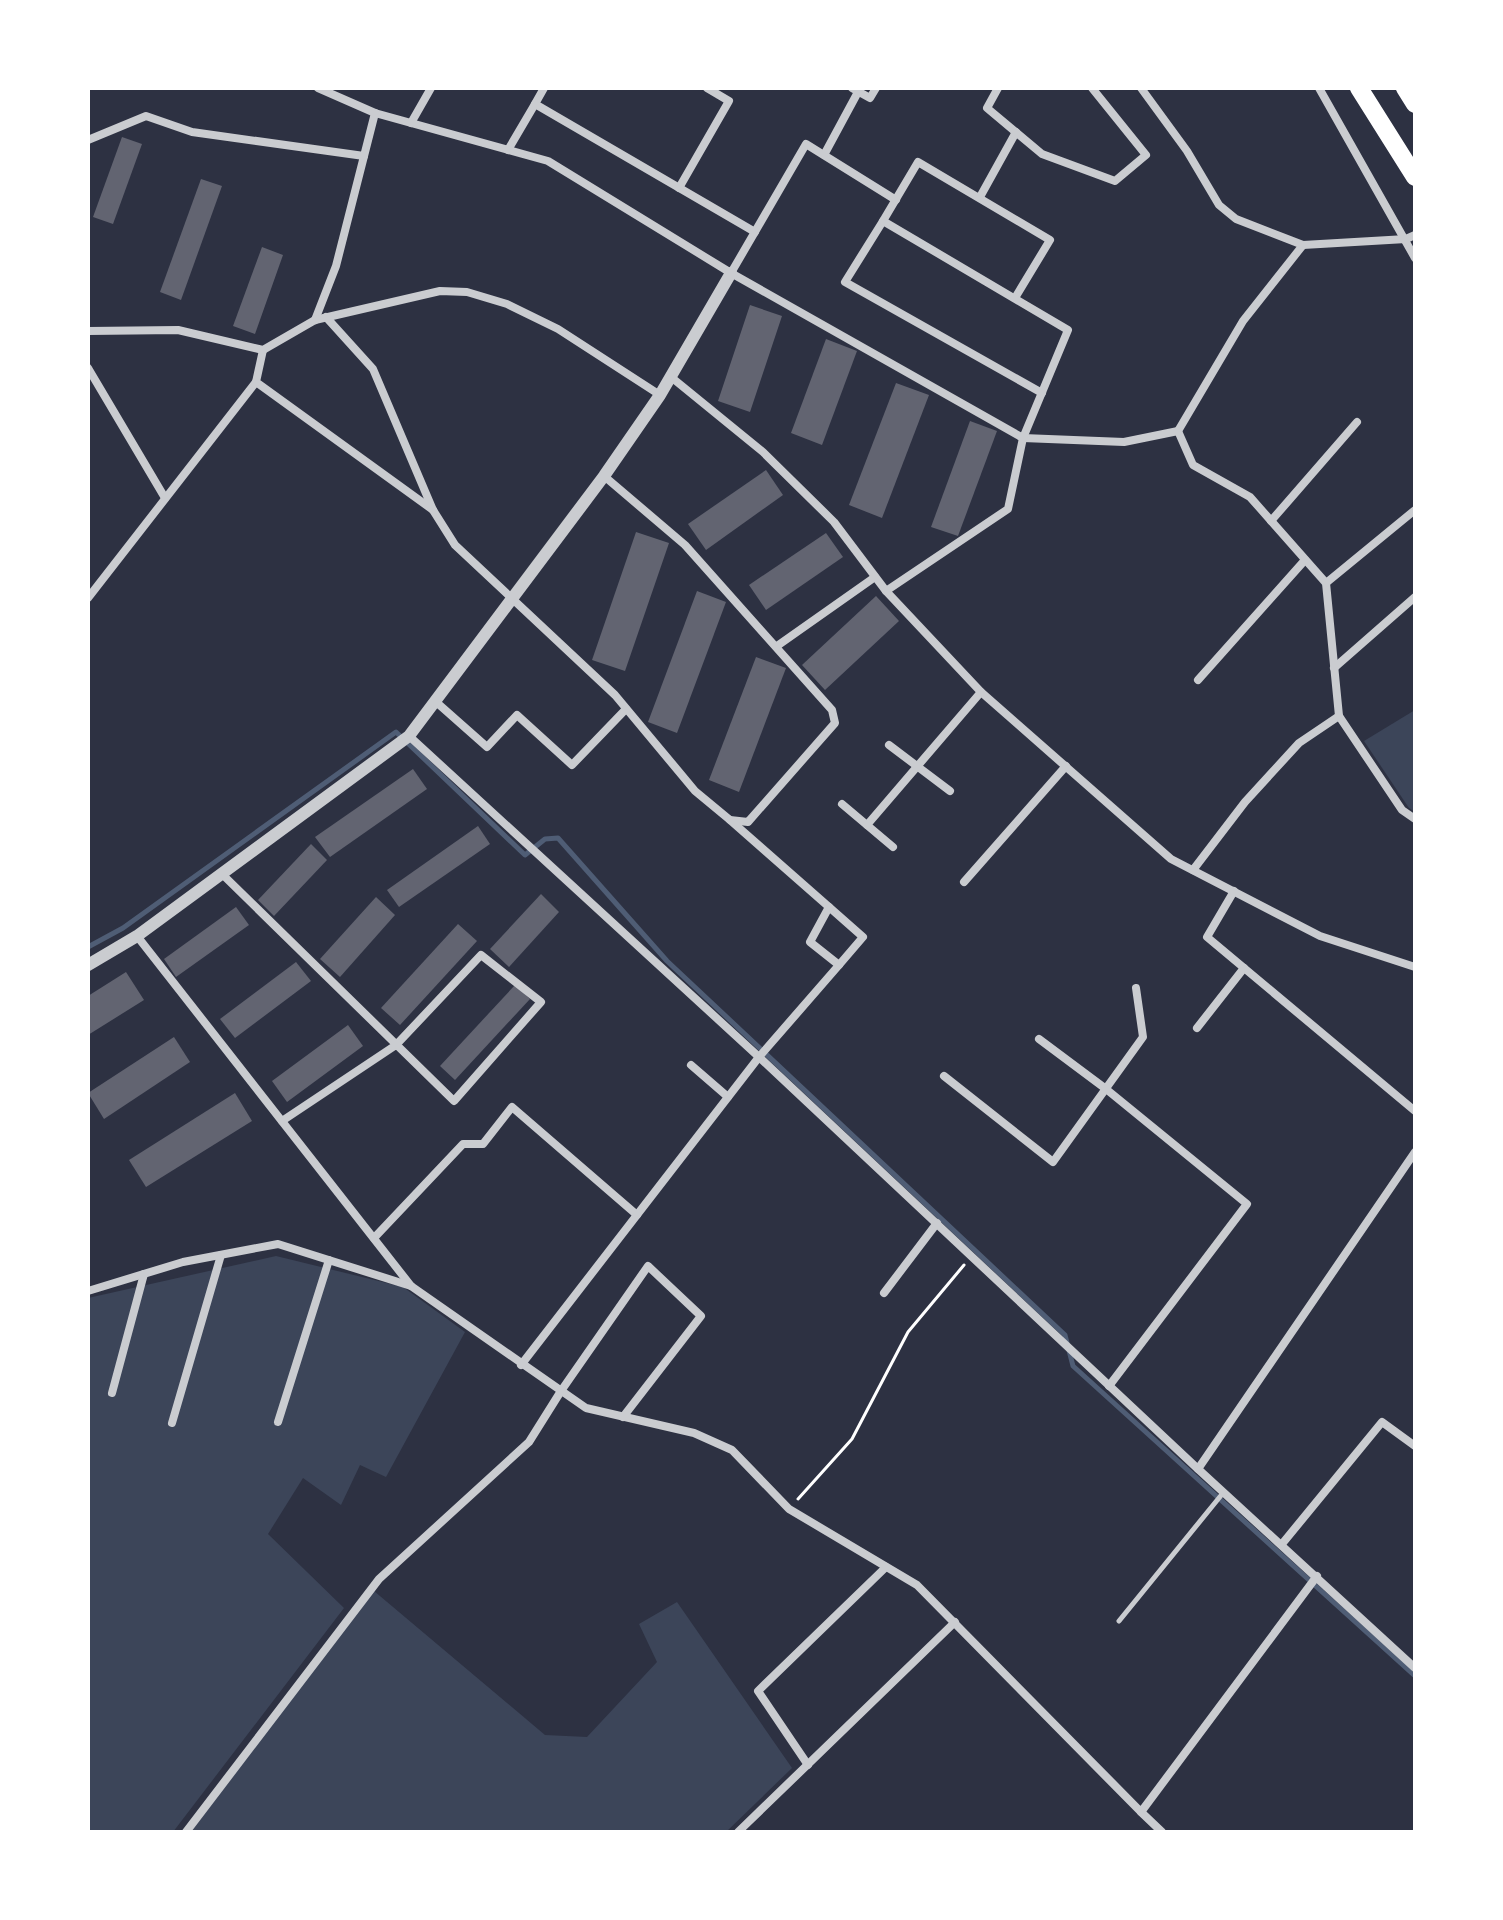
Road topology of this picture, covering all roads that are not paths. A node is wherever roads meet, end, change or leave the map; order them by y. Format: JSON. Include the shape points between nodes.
{"nodes":[{"id":1,"x":318,"y":88,"type":"edge"},
{"id":2,"x":431,"y":88,"type":"edge"},
{"id":3,"x":544,"y":88,"type":"edge"},
{"id":4,"x":707,"y":88,"type":"edge"},
{"id":5,"x":876,"y":88,"type":"edge"},
{"id":6,"x":998,"y":88,"type":"edge"},
{"id":7,"x":1092,"y":88,"type":"edge"},
{"id":8,"x":1141,"y":88,"type":"edge"},
{"id":9,"x":1319,"y":88,"type":"edge"},
{"id":10,"x":1359,"y":88,"type":"edge"},
{"id":11,"x":1405,"y":88,"type":"edge"},
{"id":12,"x":855,"y":90,"type":"edge"},
{"id":13,"x":535,"y":104,"type":"junction"},
{"id":14,"x":1415,"y":104,"type":"edge"},
{"id":15,"x":375,"y":113,"type":"junction"},
{"id":16,"x":411,"y":123,"type":"junction"},
{"id":17,"x":1016,"y":132,"type":"junction"},
{"id":18,"x":88,"y":140,"type":"edge"},
{"id":19,"x":508,"y":150,"type":"junction"},
{"id":20,"x":824,"y":155,"type":"junction"},
{"id":21,"x":364,"y":156,"type":"junction"},
{"id":22,"x":1415,"y":177,"type":"edge"},
{"id":23,"x":679,"y":188,"type":"junction"},
{"id":24,"x":980,"y":197,"type":"junction"},
{"id":25,"x":896,"y":200,"type":"junction"},
{"id":26,"x":883,"y":221,"type":"junction"},
{"id":27,"x":755,"y":232,"type":"junction"},
{"id":28,"x":1410,"y":237,"type":"edge"},
{"id":29,"x":1303,"y":245,"type":"junction"},
{"id":30,"x":1415,"y":258,"type":"edge"},
{"id":31,"x":731,"y":273,"type":"junction"},
{"id":32,"x":1015,"y":298,"type":"junction"},
{"id":33,"x":326,"y":317,"type":"junction"},
{"id":34,"x":315,"y":320,"type":"junction"},
{"id":35,"x":88,"y":331,"type":"edge"},
{"id":36,"x":263,"y":350,"type":"junction"},
{"id":37,"x":88,"y":368,"type":"edge"},
{"id":38,"x":671,"y":377,"type":"junction"},
{"id":39,"x":256,"y":382,"type":"junction"},
{"id":40,"x":1042,"y":393,"type":"junction"},
{"id":41,"x":660,"y":395,"type":"junction"},
{"id":42,"x":1357,"y":422,"type":"dead end"},
{"id":43,"x":1178,"y":431,"type":"junction"},
{"id":44,"x":1023,"y":438,"type":"junction"},
{"id":45,"x":604,"y":476,"type":"junction"},
{"id":46,"x":165,"y":498,"type":"junction"},
{"id":47,"x":433,"y":510,"type":"junction"},
{"id":48,"x":1415,"y":510,"type":"edge"},
{"id":49,"x":1271,"y":521,"type":"junction"},
{"id":50,"x":1305,"y":560,"type":"junction"},
{"id":51,"x":875,"y":577,"type":"junction"},
{"id":52,"x":1326,"y":583,"type":"junction"},
{"id":53,"x":886,"y":591,"type":"junction"},
{"id":54,"x":1415,"y":597,"type":"edge"},
{"id":55,"x":88,"y":598,"type":"edge"},
{"id":56,"x":512,"y":599,"type":"junction"},
{"id":57,"x":777,"y":646,"type":"junction"},
{"id":58,"x":1334,"y":668,"type":"junction"},
{"id":59,"x":1198,"y":680,"type":"dead end"},
{"id":60,"x":981,"y":692,"type":"junction"},
{"id":61,"x":435,"y":701,"type":"junction"},
{"id":62,"x":626,"y":709,"type":"junction"},
{"id":63,"x":1339,"y":716,"type":"junction"},
{"id":64,"x":409,"y":736,"type":"junction"},
{"id":65,"x":889,"y":745,"type":"dead end"},
{"id":66,"x":916,"y":766,"type":"junction"},
{"id":67,"x":1066,"y":766,"type":"junction"},
{"id":68,"x":950,"y":791,"type":"dead end"},
{"id":69,"x":842,"y":804,"type":"dead end"},
{"id":70,"x":1415,"y":819,"type":"edge"},
{"id":71,"x":730,"y":820,"type":"junction"},
{"id":72,"x":867,"y":825,"type":"junction"},
{"id":73,"x":893,"y":847,"type":"dead end"},
{"id":74,"x":1193,"y":870,"type":"junction"},
{"id":75,"x":222,"y":874,"type":"junction"},
{"id":76,"x":964,"y":882,"type":"dead end"},
{"id":77,"x":1234,"y":891,"type":"junction"},
{"id":78,"x":829,"y":907,"type":"junction"},
{"id":79,"x":137,"y":936,"type":"junction"},
{"id":80,"x":88,"y":965,"type":"edge"},
{"id":81,"x":839,"y":965,"type":"junction"},
{"id":82,"x":1415,"y":967,"type":"edge"},
{"id":83,"x":1244,"y":968,"type":"junction"},
{"id":84,"x":1136,"y":988,"type":"dead end"},
{"id":85,"x":1197,"y":1028,"type":"dead end"},
{"id":86,"x":1039,"y":1039,"type":"dead end"},
{"id":87,"x":396,"y":1045,"type":"junction"},
{"id":88,"x":759,"y":1057,"type":"junction"},
{"id":89,"x":691,"y":1065,"type":"dead end"},
{"id":90,"x":944,"y":1076,"type":"dead end"},
{"id":91,"x":1106,"y":1089,"type":"junction"},
{"id":92,"x":728,"y":1097,"type":"junction"},
{"id":93,"x":1415,"y":1111,"type":"edge"},
{"id":94,"x":282,"y":1121,"type":"junction"},
{"id":95,"x":1415,"y":1152,"type":"edge"},
{"id":96,"x":637,"y":1215,"type":"junction"},
{"id":97,"x":937,"y":1223,"type":"junction"},
{"id":98,"x":374,"y":1238,"type":"junction"},
{"id":99,"x":221,"y":1255,"type":"junction"},
{"id":100,"x":329,"y":1260,"type":"junction"},
{"id":101,"x":144,"y":1274,"type":"junction"},
{"id":102,"x":411,"y":1286,"type":"junction"},
{"id":103,"x":88,"y":1291,"type":"edge"},
{"id":104,"x":884,"y":1293,"type":"dead end"},
{"id":105,"x":521,"y":1365,"type":"junction"},
{"id":106,"x":1109,"y":1386,"type":"junction"},
{"id":107,"x":561,"y":1391,"type":"junction"},
{"id":108,"x":112,"y":1393,"type":"dead end"},
{"id":109,"x":623,"y":1417,"type":"junction"},
{"id":110,"x":278,"y":1422,"type":"dead end"},
{"id":111,"x":172,"y":1423,"type":"dead end"},
{"id":112,"x":1415,"y":1446,"type":"edge"},
{"id":113,"x":1198,"y":1469,"type":"junction"},
{"id":114,"x":1224,"y":1492,"type":"junction"},
{"id":115,"x":1282,"y":1544,"type":"junction"},
{"id":116,"x":886,"y":1567,"type":"junction"},
{"id":117,"x":1317,"y":1576,"type":"junction"},
{"id":118,"x":1119,"y":1621,"type":"dead end"},
{"id":119,"x":955,"y":1622,"type":"junction"},
{"id":120,"x":1415,"y":1668,"type":"edge"},
{"id":121,"x":808,"y":1765,"type":"junction"},
{"id":122,"x":1141,"y":1812,"type":"junction"},
{"id":123,"x":186,"y":1832,"type":"edge"},
{"id":124,"x":738,"y":1832,"type":"edge"},
{"id":125,"x":1162,"y":1832,"type":"edge"}],
"edges":[{"from":1,"to":15,"type":"street"},
{"from":2,"to":16,"type":"street"},
{"from":3,"to":13,"type":"street"},
{"from":4,"to":23,"type":"street","via":[[729,101]]},
{"from":5,"to":12,"type":"street","via":[[870,98]]},
{"from":6,"to":17,"type":"street","via":[[987,108]]},
{"from":7,"to":17,"type":"street","via":[[1146,155],[1115,181],[1042,154]]},
{"from":8,"to":29,"type":"street","via":[[1219,205],[1236,219]]},
{"from":9,"to":28,"type":"street"},
{"from":10,"to":22,"type":"highway"},
{"from":11,"to":14,"type":"highway"},
{"from":12,"to":20,"type":"street"},
{"from":13,"to":19,"type":"street"},
{"from":13,"to":23,"type":"street"},
{"from":15,"to":16,"type":"street"},
{"from":15,"to":21,"type":"street"},
{"from":16,"to":19,"type":"street"},
{"from":17,"to":24,"type":"street"},
{"from":18,"to":21,"type":"street","via":[[146,116],[192,132]]},
{"from":19,"to":31,"type":"street","via":[[548,161]]},
{"from":20,"to":25,"type":"street"},
{"from":20,"to":27,"type":"street","via":[[806,144]]},
{"from":21,"to":34,"type":"street","via":[[336,266]]},
{"from":23,"to":27,"type":"street"},
{"from":24,"to":25,"type":"street","via":[[918,162]]},
{"from":24,"to":32,"type":"street","via":[[1050,240]]},
{"from":25,"to":26,"type":"street"},
{"from":26,"to":32,"type":"street"},
{"from":26,"to":40,"type":"street","via":[[845,282]]},
{"from":27,"to":31,"type":"street"},
{"from":28,"to":29,"type":"street"},
{"from":28,"to":30,"type":"street"},
{"from":29,"to":43,"type":"street","via":[[1243,321]]},
{"from":31,"to":38,"type":"street"},
{"from":31,"to":44,"type":"street"},
{"from":32,"to":40,"type":"street","via":[[1068,330]]},
{"from":33,"to":34,"type":"street"},
{"from":33,"to":41,"type":"street","via":[[440,291],[467,292],[558,329]]},
{"from":33,"to":47,"type":"street","via":[[373,369]]},
{"from":34,"to":36,"type":"street"},
{"from":35,"to":36,"type":"street","via":[[178,330]]},
{"from":36,"to":39,"type":"street"},
{"from":37,"to":46,"type":"street"},
{"from":38,"to":41,"type":"street"},
{"from":38,"to":51,"type":"street","via":[[763,452],[834,522]]},
{"from":39,"to":46,"type":"street"},
{"from":39,"to":47,"type":"street"},
{"from":40,"to":44,"type":"street"},
{"from":41,"to":45,"type":"street"},
{"from":42,"to":49,"type":"street"},
{"from":43,"to":44,"type":"street","via":[[1124,442]]},
{"from":43,"to":49,"type":"street","via":[[1193,465],[1250,497]]},
{"from":44,"to":53,"type":"street","via":[[1008,509]]},
{"from":45,"to":56,"type":"street"},
{"from":45,"to":57,"type":"street","via":[[685,545]]},
{"from":46,"to":55,"type":"street"},
{"from":47,"to":56,"type":"street","via":[[455,545]]},
{"from":48,"to":52,"type":"street"},
{"from":49,"to":50,"type":"street"},
{"from":50,"to":52,"type":"street"},
{"from":50,"to":59,"type":"street"},
{"from":51,"to":53,"type":"street"},
{"from":51,"to":57,"type":"street"},
{"from":52,"to":58,"type":"street"},
{"from":53,"to":60,"type":"street"},
{"from":54,"to":58,"type":"street"},
{"from":56,"to":61,"type":"street"},
{"from":56,"to":62,"type":"street"},
{"from":57,"to":71,"type":"street","via":[[832,710],[835,723],[748,822]]},
{"from":58,"to":63,"type":"street"},
{"from":60,"to":66,"type":"street"},
{"from":60,"to":67,"type":"street"},
{"from":61,"to":62,"type":"street","via":[[487,747],[517,715],[572,765]]},
{"from":61,"to":64,"type":"street"},
{"from":62,"to":71,"type":"street","via":[[695,791]]},
{"from":63,"to":70,"type":"street","via":[[1402,810]]},
{"from":63,"to":74,"type":"street","via":[[1299,743]]},
{"from":64,"to":75,"type":"street"},
{"from":64,"to":88,"type":"street"},
{"from":65,"to":66,"type":"street"},
{"from":66,"to":68,"type":"street"},
{"from":66,"to":72,"type":"street"},
{"from":67,"to":74,"type":"street","via":[[1171,859]]},
{"from":67,"to":76,"type":"street"},
{"from":69,"to":72,"type":"street"},
{"from":71,"to":78,"type":"street"},
{"from":72,"to":73,"type":"street"},
{"from":74,"to":77,"type":"street"},
{"from":75,"to":79,"type":"street"},
{"from":75,"to":87,"type":"street"},
{"from":77,"to":82,"type":"street","via":[[1320,936]]},
{"from":77,"to":83,"type":"street","via":[[1207,937]]},
{"from":78,"to":81,"type":"street","via":[[810,942]]},
{"from":78,"to":81,"type":"street","via":[[863,937]]},
{"from":79,"to":80,"type":"street"},
{"from":79,"to":94,"type":"street"},
{"from":81,"to":88,"type":"street"},
{"from":83,"to":85,"type":"street"},
{"from":83,"to":93,"type":"street"},
{"from":84,"to":91,"type":"street","via":[[1143,1037]]},
{"from":86,"to":91,"type":"street"},
{"from":87,"to":87,"type":"street","via":[[454,1101],[541,1002],[481,955]]},
{"from":87,"to":94,"type":"street"},
{"from":88,"to":92,"type":"street"},
{"from":88,"to":97,"type":"street"},
{"from":89,"to":92,"type":"street"},
{"from":90,"to":91,"type":"street","via":[[1053,1162]]},
{"from":91,"to":106,"type":"street","via":[[1247,1204]]},
{"from":92,"to":96,"type":"street"},
{"from":94,"to":98,"type":"street"},
{"from":95,"to":113,"type":"street"},
{"from":96,"to":98,"type":"street","via":[[512,1107],[483,1144],[463,1144]]},
{"from":96,"to":105,"type":"street"},
{"from":97,"to":104,"type":"street"},
{"from":97,"to":106,"type":"street"},
{"from":98,"to":102,"type":"street"},
{"from":99,"to":100,"type":"street","via":[[278,1244]]},
{"from":99,"to":101,"type":"street"},
{"from":99,"to":111,"type":"street"},
{"from":100,"to":102,"type":"street"},
{"from":100,"to":110,"type":"street"},
{"from":101,"to":103,"type":"street"},
{"from":101,"to":108,"type":"street"},
{"from":102,"to":105,"type":"street"},
{"from":105,"to":107,"type":"street"},
{"from":106,"to":113,"type":"street"},
{"from":107,"to":109,"type":"street","via":[[586,1408]]},
{"from":107,"to":109,"type":"street","via":[[648,1266],[701,1316]]},
{"from":107,"to":123,"type":"street","via":[[529,1442],[379,1579]]},
{"from":109,"to":116,"type":"street","via":[[694,1433],[732,1450],[789,1509]]},
{"from":112,"to":115,"type":"street","via":[[1382,1422]]},
{"from":113,"to":114,"type":"street"},
{"from":114,"to":115,"type":"street"},
{"from":114,"to":118,"type":"lane"},
{"from":115,"to":117,"type":"street"},
{"from":116,"to":119,"type":"street","via":[[917,1585]]},
{"from":116,"to":121,"type":"street","via":[[758,1691]]},
{"from":117,"to":120,"type":"street"},
{"from":117,"to":122,"type":"street"},
{"from":119,"to":121,"type":"street"},
{"from":119,"to":122,"type":"street"},
{"from":121,"to":124,"type":"street"},
{"from":122,"to":125,"type":"street"}]}
